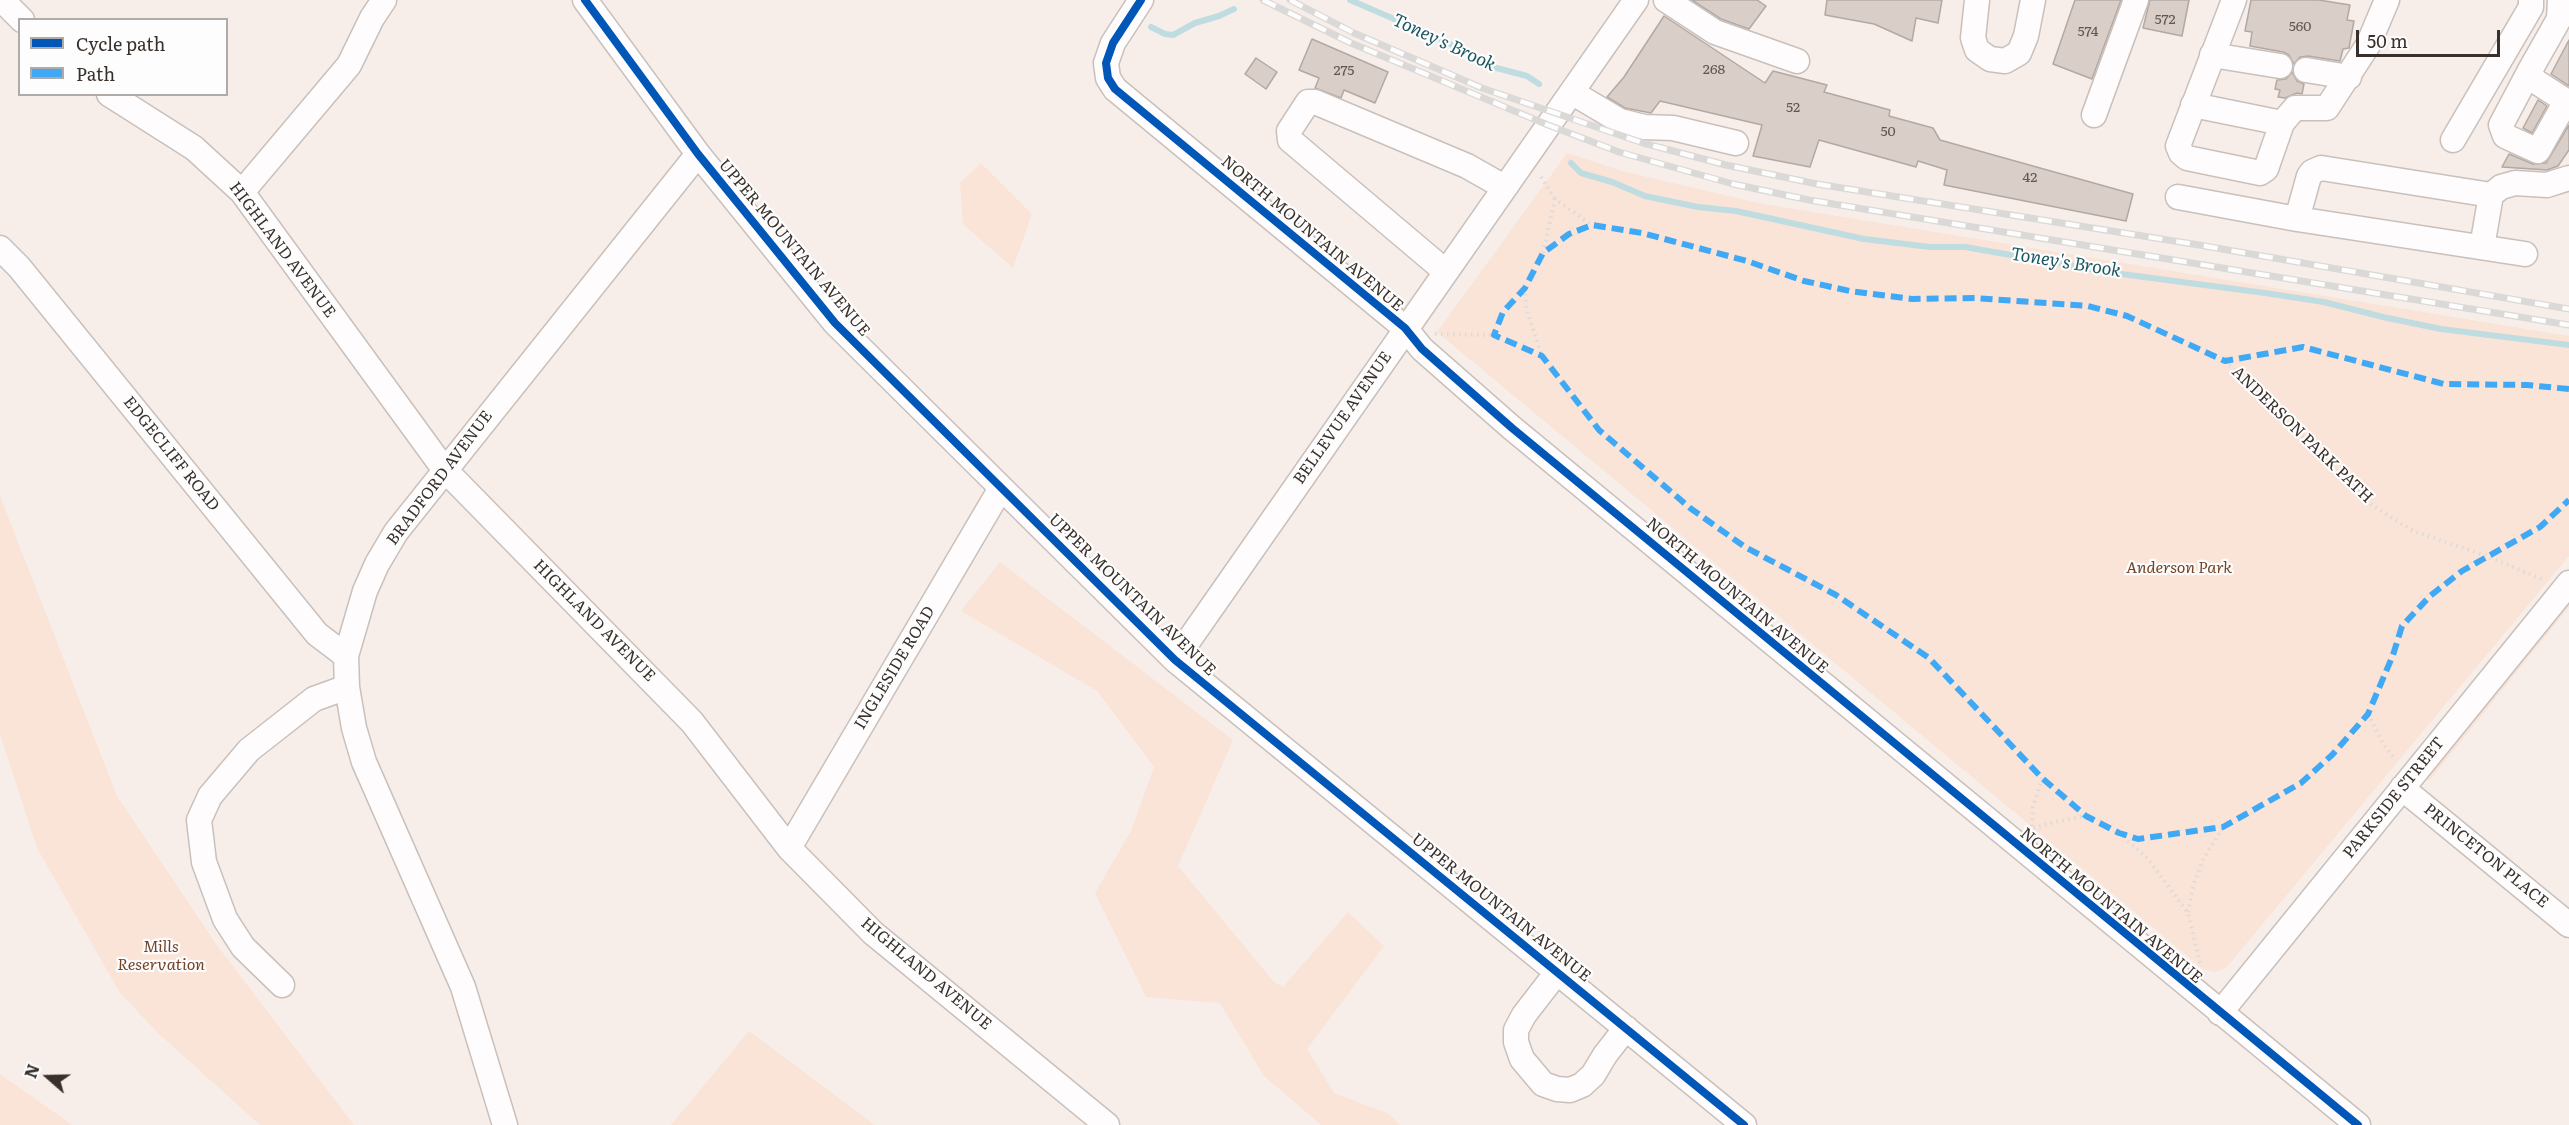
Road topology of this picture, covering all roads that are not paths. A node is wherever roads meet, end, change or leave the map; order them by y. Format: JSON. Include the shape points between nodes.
{"nodes":[{"id":1,"x":2,"y":0,"type":"edge"},
{"id":2,"x":384,"y":0,"type":"edge"},
{"id":3,"x":585,"y":0,"type":"edge"},
{"id":4,"x":1142,"y":0,"type":"edge"},
{"id":5,"x":1636,"y":0,"type":"edge"},
{"id":6,"x":1666,"y":0,"type":"edge"},
{"id":7,"x":1977,"y":0,"type":"edge"},
{"id":8,"x":2033,"y":0,"type":"edge"},
{"id":9,"x":2136,"y":0,"type":"edge"},
{"id":10,"x":2234,"y":0,"type":"edge"},
{"id":11,"x":2387,"y":0,"type":"edge"},
{"id":12,"x":2531,"y":0,"type":"edge"},
{"id":13,"x":2560,"y":0,"type":"edge"},
{"id":14,"x":20,"y":18,"type":"edge"},
{"id":15,"x":2212,"y":55,"type":"junction"},
{"id":16,"x":1797,"y":61,"type":"dead end"},
{"id":17,"x":2280,"y":66,"type":"dead end"},
{"id":18,"x":2306,"y":70,"type":"dead end"},
{"id":19,"x":2529,"y":72,"type":"dead end"},
{"id":20,"x":2349,"y":77,"type":"junction"},
{"id":21,"x":1573,"y":93,"type":"junction"},
{"id":22,"x":112,"y":96,"type":"edge"},
{"id":23,"x":2193,"y":105,"type":"junction"},
{"id":24,"x":2094,"y":115,"type":"dead end"},
{"id":25,"x":2282,"y":123,"type":"junction"},
{"id":26,"x":2453,"y":140,"type":"dead end"},
{"id":27,"x":1736,"y":143,"type":"dead end"},
{"id":28,"x":698,"y":154,"type":"junction"},
{"id":29,"x":2569,"y":178,"type":"edge"},
{"id":30,"x":1504,"y":187,"type":"junction"},
{"id":31,"x":242,"y":192,"type":"junction"},
{"id":32,"x":2491,"y":195,"type":"junction"},
{"id":33,"x":2178,"y":197,"type":"dead end"},
{"id":34,"x":2296,"y":219,"type":"junction"},
{"id":35,"x":0,"y":248,"type":"edge"},
{"id":36,"x":2482,"y":248,"type":"junction"},
{"id":37,"x":2524,"y":254,"type":"dead end"},
{"id":38,"x":1445,"y":271,"type":"junction"},
{"id":39,"x":1405,"y":328,"type":"junction"},
{"id":40,"x":444,"y":469,"type":"junction"},
{"id":41,"x":1001,"y":488,"type":"junction"},
{"id":42,"x":2569,"y":583,"type":"edge"},
{"id":43,"x":346,"y":657,"type":"junction"},
{"id":44,"x":1175,"y":660,"type":"junction"},
{"id":45,"x":347,"y":687,"type":"junction"},
{"id":46,"x":2402,"y":788,"type":"junction"},
{"id":47,"x":789,"y":848,"type":"junction"},
{"id":48,"x":2569,"y":925,"type":"edge"},
{"id":49,"x":1558,"y":970,"type":"junction"},
{"id":50,"x":282,"y":985,"type":"dead end"},
{"id":51,"x":2220,"y":1013,"type":"junction"},
{"id":52,"x":1626,"y":1028,"type":"junction"},
{"id":53,"x":505,"y":1125,"type":"edge"},
{"id":54,"x":1107,"y":1125,"type":"edge"},
{"id":55,"x":1744,"y":1125,"type":"edge"},
{"id":56,"x":2358,"y":1125,"type":"edge"}],
"edges":[{"from":1,"to":14,"type":"street"},
{"from":2,"to":31,"type":"street","via":[[349,65]]},
{"from":3,"to":28,"type":"street","name":"UPPER MOUNTAIN AVENUE"},
{"from":4,"to":39,"type":"street","name":"NORTH MOUNTAIN AVENUE","via":[[1113,43],[1106,63],[1108,78],[1115,89]]},
{"from":5,"to":21,"type":"street","name":"BELLEVUE AVENUE"},
{"from":6,"to":16,"type":"street","via":[[1715,32]]},
{"from":7,"to":8,"type":"street","via":[[1973,38],[1977,50],[1990,59],[2005,61],[2019,53]]},
{"from":9,"to":24,"type":"street"},
{"from":10,"to":15,"type":"street"},
{"from":11,"to":20,"type":"street"},
{"from":12,"to":26,"type":"street","via":[[2531,7]]},
{"from":13,"to":19,"type":"street","via":[[2559,19]]},
{"from":15,"to":17,"type":"street"},
{"from":15,"to":23,"type":"street"},
{"from":18,"to":20,"type":"street"},
{"from":20,"to":25,"type":"street","via":[[2327,108],[2295,108]]},
{"from":21,"to":27,"type":"street","via":[[1620,121]]},
{"from":21,"to":30,"type":"street","name":"BELLEVUE AVENUE"},
{"from":22,"to":31,"type":"street","name":"HIGHLAND AVENUE","via":[[194,148]]},
{"from":23,"to":25,"type":"street"},
{"from":23,"to":25,"type":"street","via":[[2179,142],[2184,156],[2260,173],[2266,169]]},
{"from":28,"to":40,"type":"street","name":"BRADFORD AVENUE"},
{"from":28,"to":41,"type":"street","name":"UPPER MOUNTAIN AVENUE","via":[[835,323]]},
{"from":29,"to":32,"type":"street","via":[[2547,185],[2516,183]]},
{"from":30,"to":38,"type":"street","name":"BELLEVUE AVENUE"},
{"from":30,"to":38,"type":"street","via":[[1467,166],[1308,102],[1289,131],[1290,141]]},
{"from":31,"to":40,"type":"street","name":"HIGHLAND AVENUE"},
{"from":32,"to":34,"type":"street","via":[[2321,168],[2309,176]]},
{"from":32,"to":36,"type":"street"},
{"from":33,"to":34,"type":"street"},
{"from":34,"to":36,"type":"street"},
{"from":35,"to":43,"type":"street","name":"EDGECLIFF ROAD","via":[[317,634]]},
{"from":36,"to":37,"type":"street"},
{"from":38,"to":39,"type":"street","name":"BELLEVUE AVENUE"},
{"from":39,"to":44,"type":"street","name":"BELLEVUE AVENUE"},
{"from":39,"to":51,"type":"street","name":"NORTH MOUNTAIN AVENUE","via":[[1422,349],[1530,443]]},
{"from":40,"to":43,"type":"street","name":"BRADFORD AVENUE","via":[[376,564],[354,622]]},
{"from":40,"to":47,"type":"street","name":"HIGHLAND AVENUE","via":[[692,722]]},
{"from":41,"to":44,"type":"street","name":"UPPER MOUNTAIN AVENUE"},
{"from":41,"to":47,"type":"street","name":"INGLESIDE ROAD"},
{"from":42,"to":46,"type":"street","name":"PARKSIDE STREET"},
{"from":43,"to":45,"type":"street","name":"BRADFORD AVENUE"},
{"from":44,"to":49,"type":"street","name":"UPPER MOUNTAIN AVENUE"},
{"from":45,"to":50,"type":"street","via":[[314,699],[249,750],[210,796],[199,820],[204,862],[225,919],[243,947]]},
{"from":45,"to":53,"type":"street","name":"BRADFORD AVENUE","via":[[364,762],[463,987]]},
{"from":46,"to":48,"type":"street","name":"PRINCETON PLACE"},
{"from":46,"to":51,"type":"street","name":"PARKSIDE STREET"},
{"from":47,"to":54,"type":"street","name":"HIGHLAND AVENUE","via":[[873,933]]},
{"from":49,"to":52,"type":"street","name":"UPPER MOUNTAIN AVENUE"},
{"from":49,"to":52,"type":"street","via":[[1516,1030],[1521,1059],[1543,1084],[1570,1090],[1582,1086]]},
{"from":51,"to":56,"type":"street","name":"NORTH MOUNTAIN AVENUE"},
{"from":52,"to":55,"type":"street","name":"UPPER MOUNTAIN AVENUE"}]}
